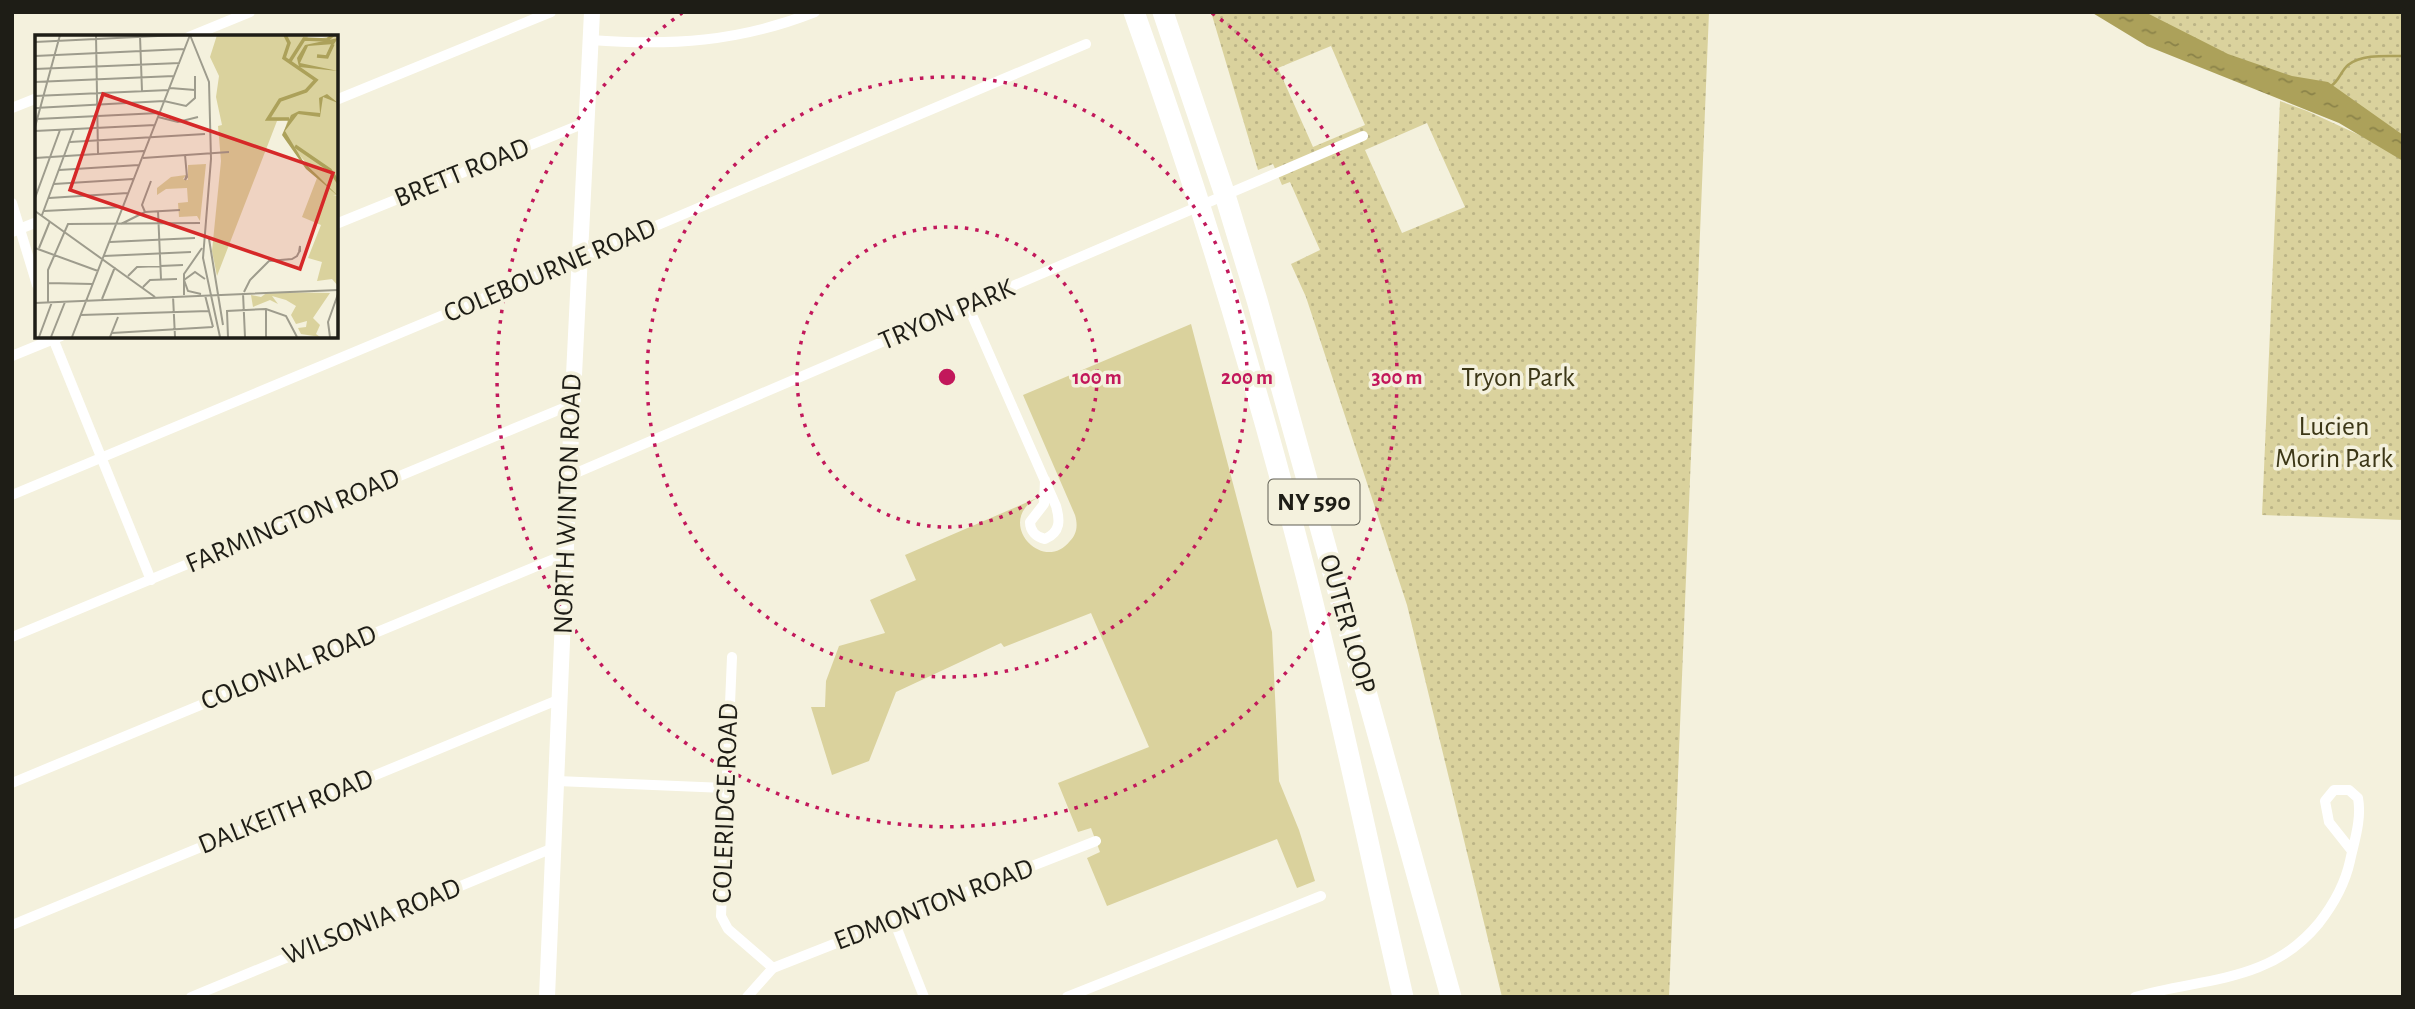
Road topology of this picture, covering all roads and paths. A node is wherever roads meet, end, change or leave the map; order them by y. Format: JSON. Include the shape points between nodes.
{"nodes":[{"id":1,"x":250,"y":12,"type":"edge"},
{"id":2,"x":551,"y":12,"type":"edge"},
{"id":3,"x":592,"y":12,"type":"edge"},
{"id":4,"x":815,"y":12,"type":"edge"},
{"id":5,"x":1134,"y":12,"type":"edge"},
{"id":6,"x":1163,"y":12,"type":"edge"},
{"id":7,"x":194,"y":35,"type":"edge"},
{"id":8,"x":591,"y":40,"type":"junction"},
{"id":9,"x":1086,"y":44,"type":"dead end"},
{"id":10,"x":35,"y":99,"type":"edge"},
{"id":11,"x":338,"y":99,"type":"edge"},
{"id":12,"x":12,"y":108,"type":"edge"},
{"id":13,"x":587,"y":122,"type":"junction"},
{"id":14,"x":1363,"y":136,"type":"dead end"},
{"id":15,"x":12,"y":203,"type":"edge"},
{"id":16,"x":35,"y":223,"type":"edge"},
{"id":17,"x":338,"y":223,"type":"edge"},
{"id":18,"x":16,"y":230,"type":"edge"},
{"id":19,"x":579,"y":258,"type":"junction"},
{"id":20,"x":35,"y":280,"type":"edge"},
{"id":21,"x":968,"y":306,"type":"junction"},
{"id":22,"x":53,"y":338,"type":"edge"},
{"id":23,"x":55,"y":338,"type":"edge"},
{"id":24,"x":12,"y":356,"type":"edge"},
{"id":25,"x":573,"y":404,"type":"junction"},
{"id":26,"x":102,"y":459,"type":"junction"},
{"id":27,"x":569,"y":476,"type":"junction"},
{"id":28,"x":1045,"y":480,"type":"junction"},
{"id":29,"x":12,"y":495,"type":"edge"},
{"id":30,"x":566,"y":554,"type":"junction"},
{"id":31,"x":151,"y":580,"type":"junction"},
{"id":32,"x":12,"y":637,"type":"edge"},
{"id":33,"x":732,"y":657,"type":"dead end"},
{"id":34,"x":560,"y":699,"type":"junction"},
{"id":35,"x":557,"y":781,"type":"junction"},
{"id":36,"x":12,"y":783,"type":"edge"},
{"id":37,"x":725,"y":788,"type":"junction"},
{"id":38,"x":1096,"y":841,"type":"dead end"},
{"id":39,"x":553,"y":848,"type":"junction"},
{"id":40,"x":2352,"y":851,"type":"junction"},
{"id":41,"x":1321,"y":895,"type":"dead end"},
{"id":42,"x":894,"y":921,"type":"junction"},
{"id":43,"x":12,"y":925,"type":"edge"},
{"id":44,"x":773,"y":968,"type":"junction"},
{"id":45,"x":1450,"y":993,"type":"edge"},
{"id":46,"x":546,"y":996,"type":"edge"},
{"id":47,"x":191,"y":997,"type":"edge"},
{"id":48,"x":747,"y":997,"type":"edge"},
{"id":49,"x":924,"y":997,"type":"edge"},
{"id":50,"x":1067,"y":997,"type":"edge"},
{"id":51,"x":1403,"y":997,"type":"edge"},
{"id":52,"x":2135,"y":997,"type":"edge"}],
"edges":[{"from":1,"to":7,"type":"street"},
{"from":2,"to":11,"type":"street"},
{"from":3,"to":8,"type":"main road","name":"NORTH WINTON ROAD"},
{"from":4,"to":8,"type":"street","via":[[757,32],[713,40]]},
{"from":5,"to":51,"type":"highway","name":"OUTER LOOP","number":"NY 590","via":[[1223,281],[1302,561]]},
{"from":6,"to":45,"type":"highway","name":"OUTER LOOP","number":"NY 590","via":[[1257,300]]},
{"from":8,"to":13,"type":"main road","name":"NORTH WINTON ROAD"},
{"from":9,"to":19,"type":"street","name":"COLEBOURNE ROAD"},
{"from":10,"to":12,"type":"street"},
{"from":13,"to":17,"type":"street","name":"BRETT ROAD"},
{"from":13,"to":19,"type":"main road","name":"NORTH WINTON ROAD"},
{"from":14,"to":21,"type":"street","name":"TRYON PARK"},
{"from":15,"to":18,"type":"street"},
{"from":16,"to":18,"type":"street"},
{"from":18,"to":20,"type":"street"},
{"from":19,"to":25,"type":"main road","name":"NORTH WINTON ROAD"},
{"from":19,"to":26,"type":"street","name":"COLEBOURNE ROAD"},
{"from":21,"to":27,"type":"street","name":"TRYON PARK"},
{"from":21,"to":28,"type":"street"},
{"from":22,"to":24,"type":"street"},
{"from":23,"to":26,"type":"street"},
{"from":25,"to":27,"type":"main road","name":"NORTH WINTON ROAD"},
{"from":25,"to":31,"type":"street","name":"FARMINGTON ROAD"},
{"from":26,"to":29,"type":"street","name":"COLEBOURNE ROAD"},
{"from":26,"to":31,"type":"street"},
{"from":27,"to":30,"type":"main road","name":"NORTH WINTON ROAD"},
{"from":28,"to":28,"type":"street","via":[[1059,519],[1058,528],[1045,539],[1030,529],[1044,504]]},
{"from":30,"to":34,"type":"main road","name":"NORTH WINTON ROAD"},
{"from":30,"to":36,"type":"street","name":"COLONIAL ROAD"},
{"from":31,"to":32,"type":"street","name":"FARMINGTON ROAD"},
{"from":33,"to":37,"type":"street","name":"COLERIDGE ROAD"},
{"from":34,"to":35,"type":"main road","name":"NORTH WINTON ROAD"},
{"from":34,"to":43,"type":"street","name":"DALKEITH ROAD"},
{"from":35,"to":37,"type":"street"},
{"from":35,"to":39,"type":"main road","name":"NORTH WINTON ROAD"},
{"from":37,"to":44,"type":"street","name":"COLERIDGE ROAD","via":[[722,920]]},
{"from":38,"to":42,"type":"street","name":"EDMONTON ROAD"},
{"from":39,"to":46,"type":"main road","name":"NORTH WINTON ROAD"},
{"from":39,"to":47,"type":"street","name":"WILSONIA ROAD"},
{"from":40,"to":40,"type":"street","via":[[2358,798],[2349,790],[2334,790],[2325,801],[2326,815]]},
{"from":40,"to":52,"type":"street","via":[[2339,892],[2293,949],[2254,970]]},
{"from":41,"to":50,"type":"street"},
{"from":42,"to":44,"type":"street","name":"EDMONTON ROAD"},
{"from":42,"to":49,"type":"street"},
{"from":44,"to":48,"type":"street"}]}
